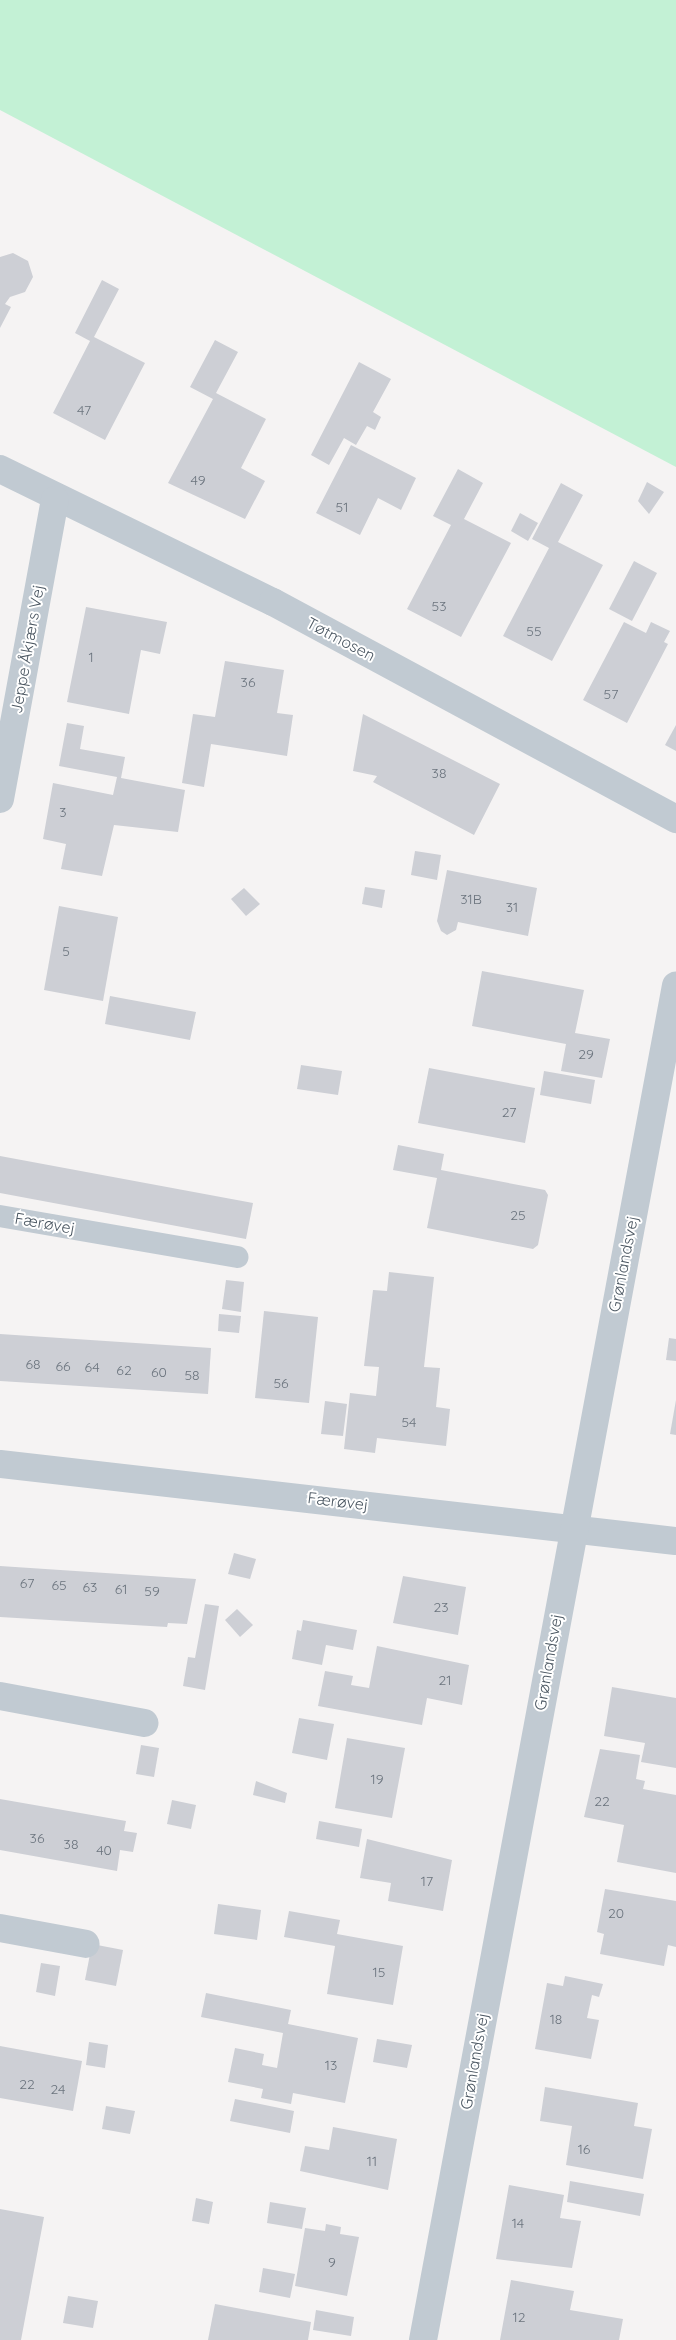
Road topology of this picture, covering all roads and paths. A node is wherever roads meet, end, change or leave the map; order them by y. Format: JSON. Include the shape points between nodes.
{"nodes":[{"id":1,"x":0,"y":470,"type":"edge"},
{"id":2,"x":55,"y":500,"type":"junction"},
{"id":3,"x":0,"y":799,"type":"edge"},
{"id":4,"x":676,"y":819,"type":"edge"},
{"id":5,"x":676,"y":985,"type":"edge"},
{"id":6,"x":0,"y":1216,"type":"edge"},
{"id":7,"x":237,"y":1256,"type":"dead end"},
{"id":8,"x":0,"y":1464,"type":"edge"},
{"id":9,"x":572,"y":1528,"type":"junction"},
{"id":10,"x":676,"y":1541,"type":"edge"},
{"id":11,"x":0,"y":1696,"type":"edge"},
{"id":12,"x":144,"y":1723,"type":"dead end"},
{"id":13,"x":0,"y":1928,"type":"edge"},
{"id":14,"x":86,"y":1944,"type":"dead end"},
{"id":15,"x":423,"y":2340,"type":"edge"}],
"edges":[{"from":1,"to":2,"type":"street","name":"Tøtmosen"},
{"from":2,"to":3,"type":"street","name":"Jeppe Åkjærs Vej"},
{"from":2,"to":4,"type":"street","name":"Tøtmosen","via":[[273,602]]},
{"from":5,"to":9,"type":"street","name":"Grønlandsvej"},
{"from":6,"to":7,"type":"lane","name":"Færøvej"},
{"from":8,"to":9,"type":"street","name":"Færøvej"},
{"from":9,"to":10,"type":"street","name":"Færøvej"},
{"from":9,"to":15,"type":"street","name":"Grønlandsvej"},
{"from":11,"to":12,"type":"street"},
{"from":13,"to":14,"type":"street"}]}
